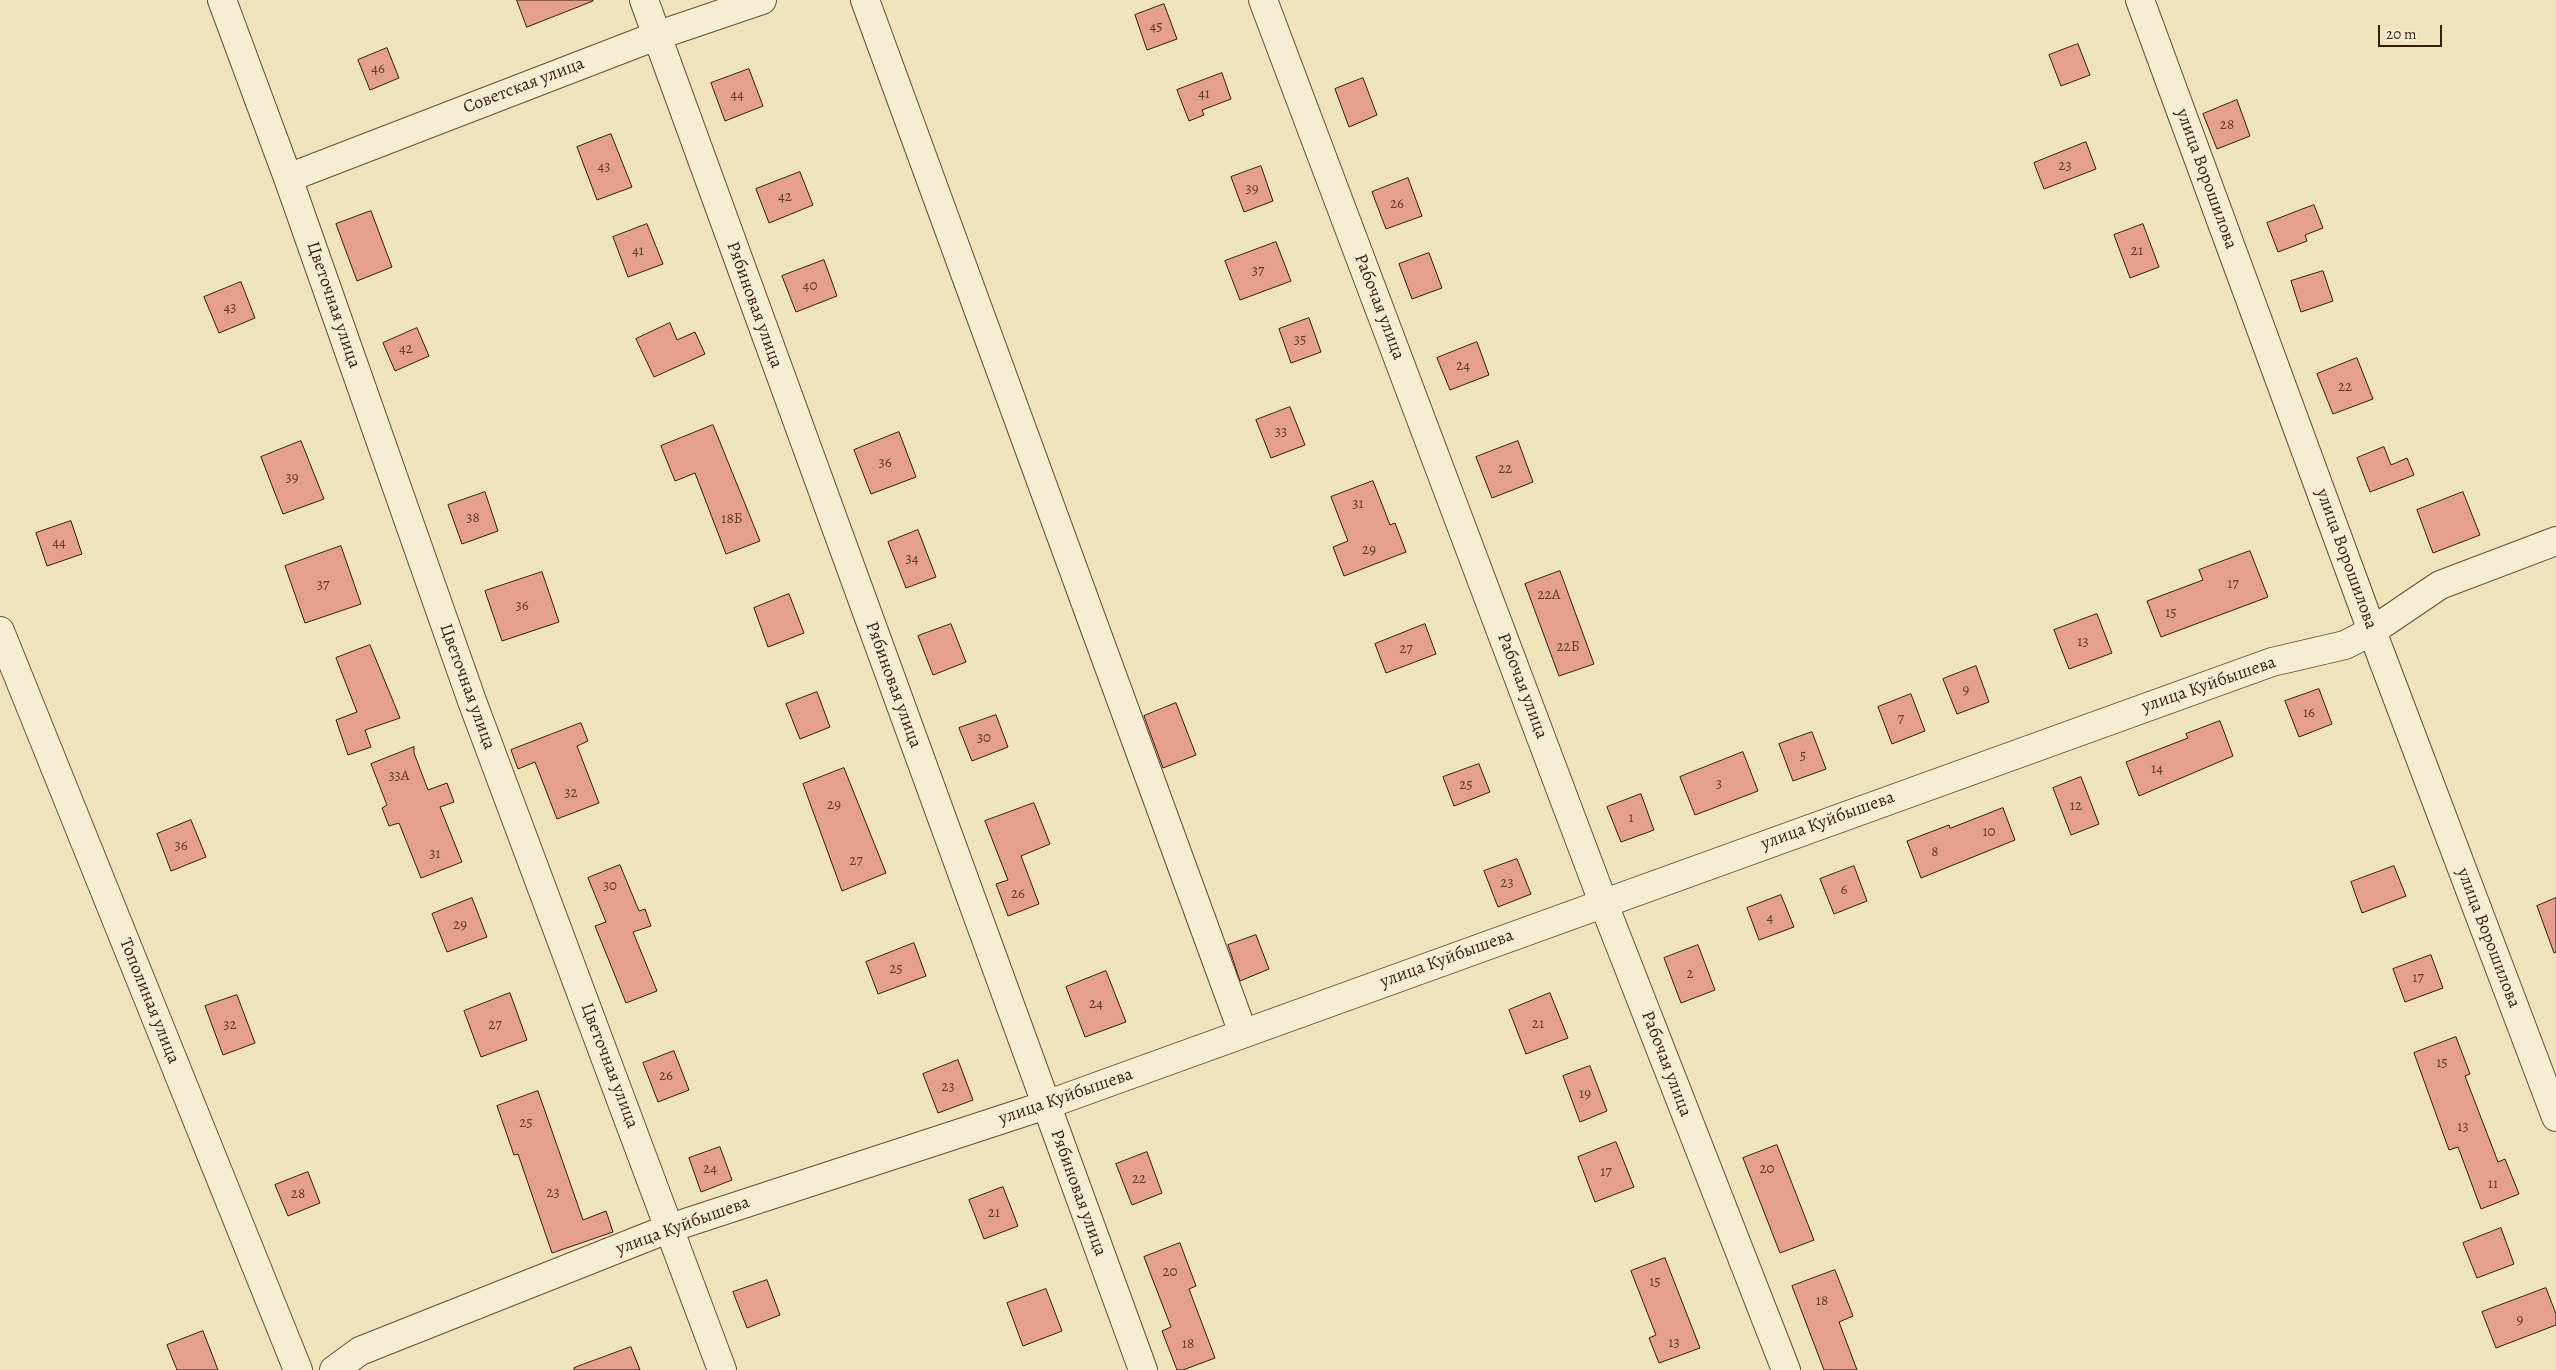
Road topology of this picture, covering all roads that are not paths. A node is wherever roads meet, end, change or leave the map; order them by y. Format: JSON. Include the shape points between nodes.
{"nodes":[{"id":1,"x":222,"y":0,"type":"edge"},
{"id":2,"x":644,"y":0,"type":"edge"},
{"id":3,"x":762,"y":0,"type":"edge"},
{"id":4,"x":865,"y":0,"type":"edge"},
{"id":5,"x":1263,"y":0,"type":"edge"},
{"id":6,"x":2140,"y":0,"type":"edge"},
{"id":7,"x":656,"y":36,"type":"junction"},
{"id":8,"x":288,"y":178,"type":"junction"},
{"id":9,"x":2556,"y":541,"type":"edge"},
{"id":10,"x":2372,"y":631,"type":"junction"},
{"id":11,"x":0,"y":632,"type":"edge"},
{"id":12,"x":1603,"y":902,"type":"junction"},
{"id":13,"x":1243,"y":1033,"type":"junction"},
{"id":14,"x":1046,"y":1105,"type":"junction"},
{"id":15,"x":2556,"y":1117,"type":"edge"},
{"id":16,"x":670,"y":1228,"type":"junction"},
{"id":17,"x":298,"y":1370,"type":"edge"},
{"id":18,"x":334,"y":1370,"type":"edge"},
{"id":19,"x":722,"y":1370,"type":"edge"},
{"id":20,"x":1143,"y":1370,"type":"edge"},
{"id":21,"x":1786,"y":1370,"type":"edge"}],
"edges":[{"from":1,"to":8,"type":"street","name":"Цветочная улица"},
{"from":2,"to":7,"type":"street","name":"Рябиновая улица"},
{"from":3,"to":7,"type":"street","name":"Советская улица"},
{"from":4,"to":13,"type":"street"},
{"from":5,"to":12,"type":"street","name":"Рабочая улица"},
{"from":6,"to":10,"type":"street","name":"улица Ворошилова"},
{"from":7,"to":8,"type":"street","name":"Советская улица"},
{"from":7,"to":14,"type":"street","name":"Рябиновая улица"},
{"from":8,"to":16,"type":"street","name":"Цветочная улица","via":[[472,701]]},
{"from":9,"to":10,"type":"street","name":"улица Куйбышева","via":[[2440,585]]},
{"from":10,"to":12,"type":"street","name":"улица Куйбышева","via":[[2345,644],[2272,662]]},
{"from":10,"to":15,"type":"street","name":"улица Ворошилова"},
{"from":11,"to":17,"type":"street","name":"Тополиная улица"},
{"from":12,"to":13,"type":"street","name":"улица Куйбышева"},
{"from":12,"to":21,"type":"street","name":"Рабочая улица"},
{"from":13,"to":14,"type":"street","name":"улица Куйбышева"},
{"from":14,"to":16,"type":"street","name":"улица Куйбышева"},
{"from":14,"to":20,"type":"street","name":"Рябиновая улица"},
{"from":16,"to":18,"type":"street","name":"улица Куйбышева","via":[[360,1351]]},
{"from":16,"to":19,"type":"street","name":"Цветочная улица"}]}
